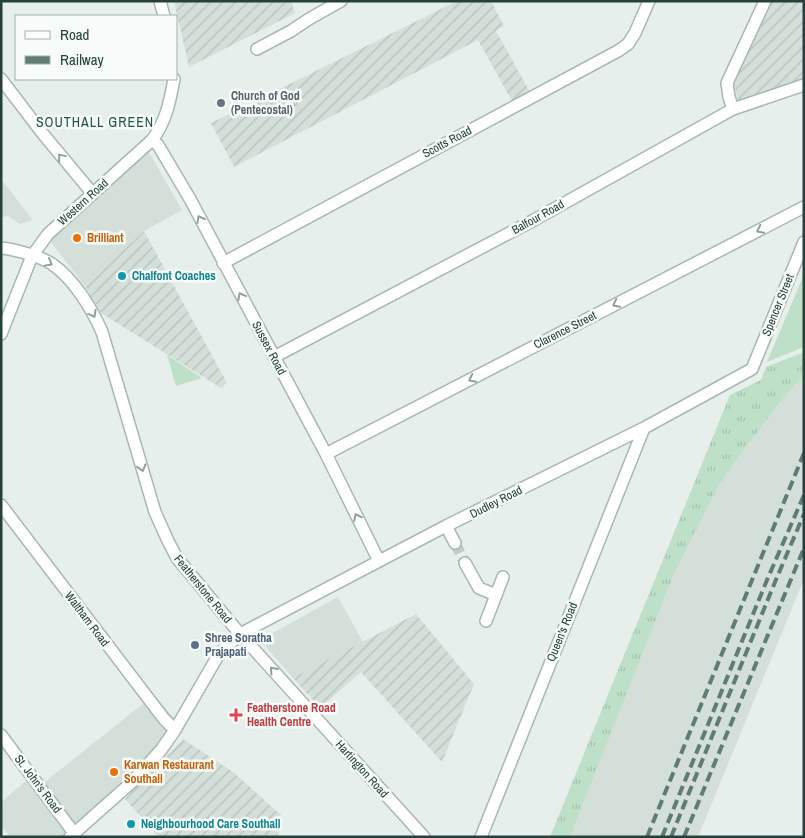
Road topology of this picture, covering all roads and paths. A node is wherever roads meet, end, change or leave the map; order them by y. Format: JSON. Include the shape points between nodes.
{"nodes":[{"id":1,"x":160,"y":1,"type":"edge"},
{"id":2,"x":341,"y":1,"type":"edge"},
{"id":3,"x":650,"y":1,"type":"edge"},
{"id":4,"x":765,"y":1,"type":"edge"},
{"id":5,"x":164,"y":15,"type":"edge"},
{"id":6,"x":258,"y":49,"type":"dead end"},
{"id":7,"x":1,"y":79,"type":"edge"},
{"id":8,"x":174,"y":80,"type":"edge"},
{"id":9,"x":804,"y":85,"type":"edge"},
{"id":10,"x":733,"y":109,"type":"junction"},
{"id":11,"x":152,"y":140,"type":"junction"},
{"id":12,"x":92,"y":194,"type":"junction"},
{"id":13,"x":804,"y":207,"type":"edge"},
{"id":14,"x":804,"y":242,"type":"edge"},
{"id":15,"x":1,"y":248,"type":"edge"},
{"id":16,"x":32,"y":256,"type":"junction"},
{"id":17,"x":223,"y":263,"type":"junction"},
{"id":18,"x":1,"y":334,"type":"edge"},
{"id":19,"x":274,"y":357,"type":"junction"},
{"id":20,"x":752,"y":369,"type":"joint"},
{"id":21,"x":644,"y":428,"type":"junction"},
{"id":22,"x":326,"y":454,"type":"junction"},
{"id":23,"x":1,"y":505,"type":"edge"},
{"id":24,"x":446,"y":526,"type":"junction"},
{"id":25,"x":455,"y":543,"type":"tunnel mouth"},
{"id":26,"x":379,"y":561,"type":"junction"},
{"id":27,"x":465,"y":562,"type":"tunnel mouth"},
{"id":28,"x":503,"y":577,"type":"dead end"},
{"id":29,"x":496,"y":594,"type":"junction"},
{"id":30,"x":486,"y":621,"type":"dead end"},
{"id":31,"x":240,"y":634,"type":"junction"},
{"id":32,"x":176,"y":730,"type":"junction"},
{"id":33,"x":1,"y":735,"type":"edge"},
{"id":34,"x":71,"y":836,"type":"edge"},
{"id":35,"x":424,"y":837,"type":"edge"},
{"id":36,"x":481,"y":837,"type":"edge"}],
"edges":[{"from":1,"to":5,"type":"street"},
{"from":2,"to":6,"type":"street"},
{"from":3,"to":17,"type":"street","name":"Scotts Road","via":[[628,44],[618,51]]},
{"from":4,"to":10,"type":"street","via":[[726,83]]},
{"from":12,"to":7,"type":"street","one_way":true},
{"from":8,"to":11,"type":"street","name":"Western Road","via":[[161,127]]},
{"from":9,"to":10,"type":"street","name":"Balfour Road"},
{"from":10,"to":19,"type":"street","name":"Balfour Road","via":[[534,220]]},
{"from":11,"to":12,"type":"street","name":"Western Road"},
{"from":17,"to":11,"type":"street","name":"Sussex Road","one_way":true,"via":[[190,199]]},
{"from":12,"to":16,"type":"street","name":"Western Road","via":[[48,234]]},
{"from":13,"to":22,"type":"street","name":"Clarence Street","one_way":true},
{"from":14,"to":20,"type":"street","name":"Spencer Street"},
{"from":15,"to":16,"type":"street","name":"Featherstone Road"},
{"from":16,"to":18,"type":"street","name":"Western Road"},
{"from":16,"to":31,"type":"street","name":"Featherstone Road","one_way":true,"via":[[47,261],[65,274],[95,317],[155,512],[168,541],[186,570]]},
{"from":19,"to":17,"type":"street","name":"Sussex Road","one_way":true},
{"from":19,"to":22,"type":"street","name":"Sussex Road"},
{"from":20,"to":21,"type":"street","name":"Dudley Road"},
{"from":21,"to":24,"type":"street","name":"Dudley Road"},
{"from":21,"to":36,"type":"street","name":"Queen's Road"},
{"from":26,"to":22,"type":"street","name":"Sussex Road","one_way":true},
{"from":23,"to":32,"type":"street","name":"Waltham Road","via":[[164,719]]},
{"from":24,"to":25,"type":"street"},
{"from":24,"to":26,"type":"street","name":"Dudley Road"},
{"from":26,"to":31,"type":"street","name":"Dudley Road"},
{"from":27,"to":29,"type":"street","via":[[479,588]]},
{"from":28,"to":29,"type":"street"},
{"from":29,"to":30,"type":"street"},
{"from":31,"to":32,"type":"street","name":"Featherstone Road","via":[[219,654]]},
{"from":35,"to":31,"type":"street","name":"Hartington Road","one_way":true},
{"from":32,"to":34,"type":"street","name":"Featherstone Road","via":[[132,782]]},
{"from":33,"to":34,"type":"street","name":"St. John's Road"}]}
